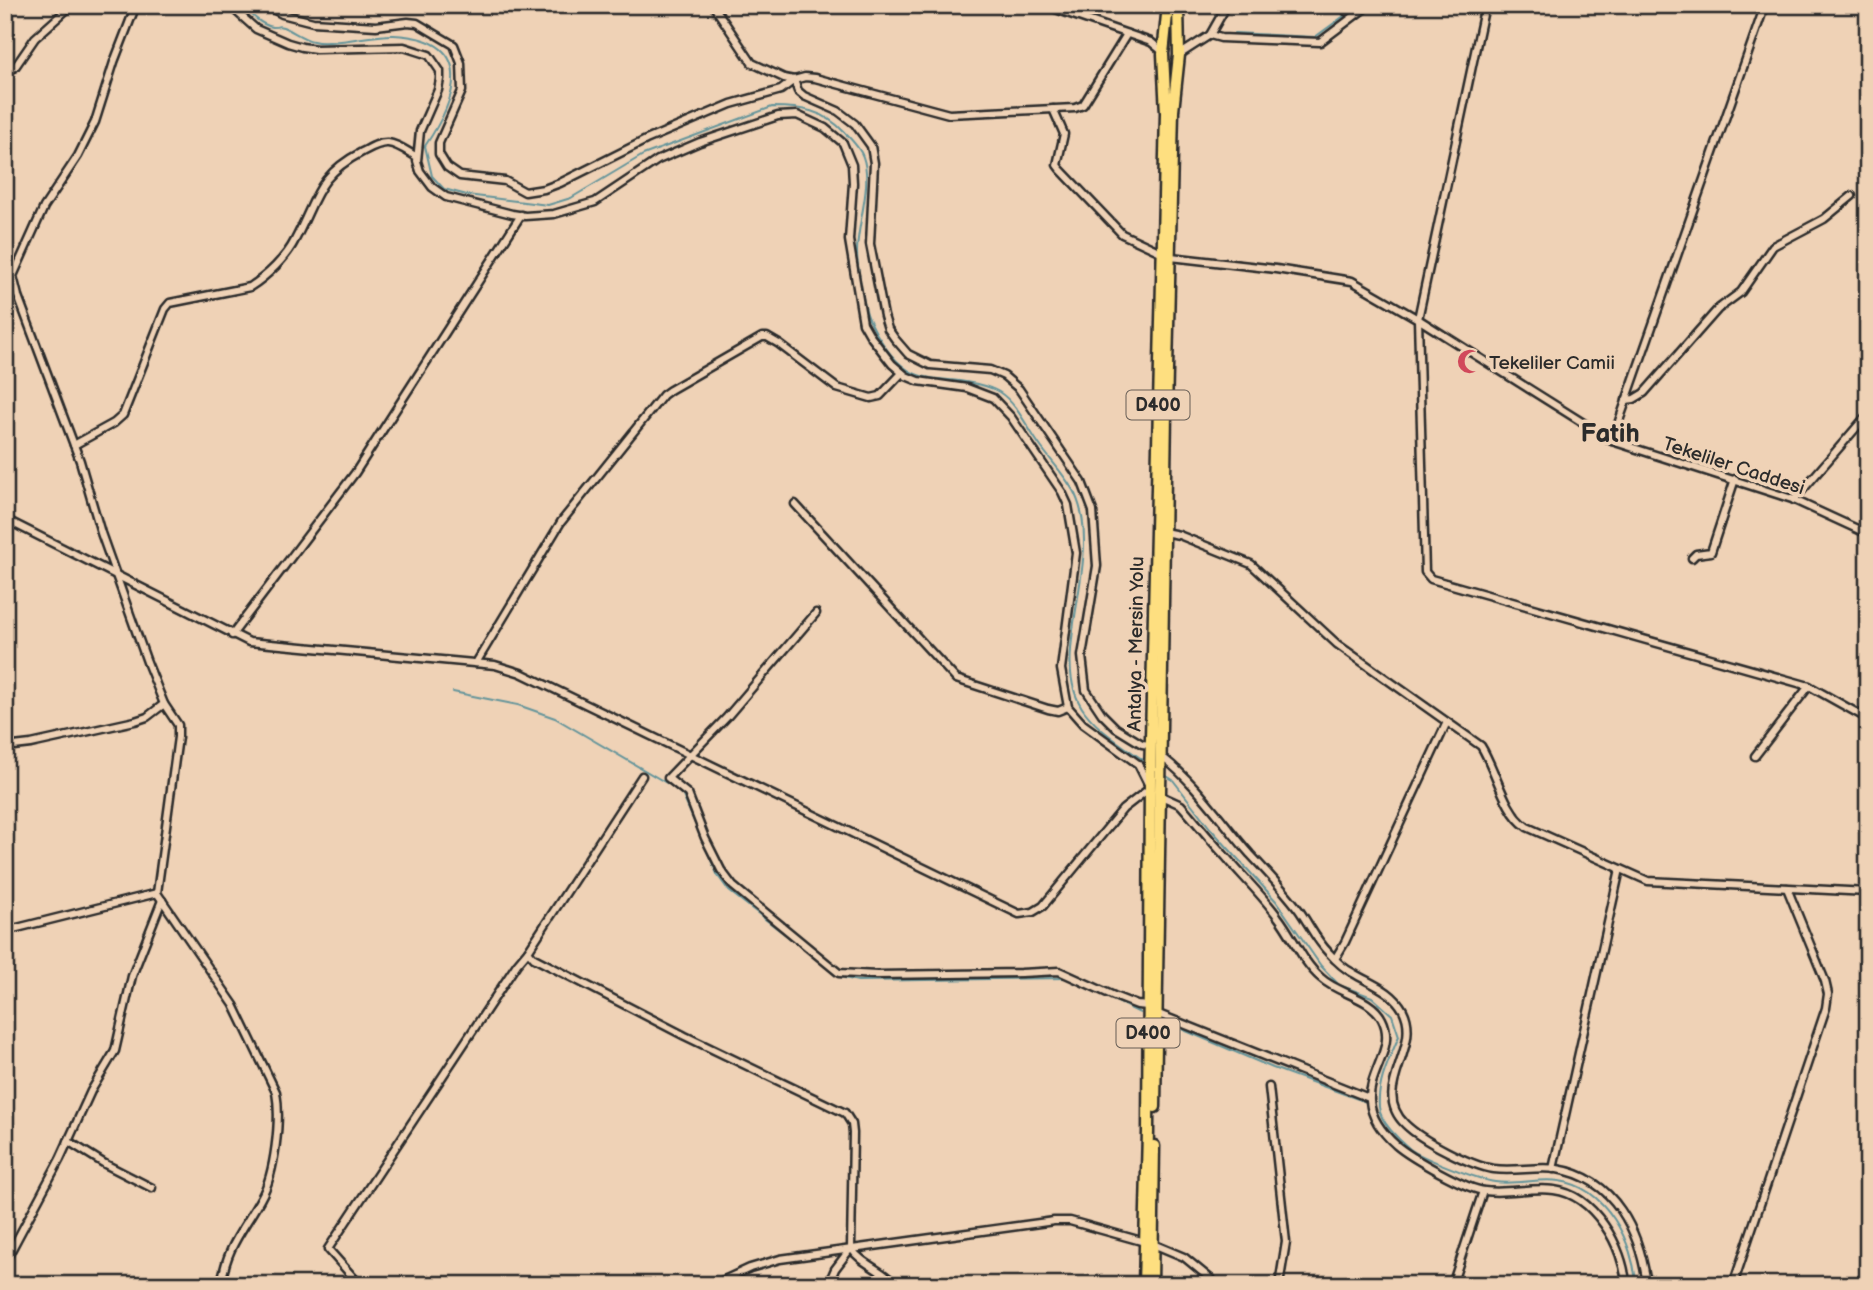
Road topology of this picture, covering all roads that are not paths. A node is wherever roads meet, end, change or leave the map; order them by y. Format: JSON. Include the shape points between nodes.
{"nodes":[{"id":1,"x":72,"y":5,"type":"edge"},
{"id":2,"x":136,"y":5,"type":"edge"},
{"id":3,"x":229,"y":5,"type":"edge"},
{"id":4,"x":265,"y":5,"type":"edge"},
{"id":5,"x":713,"y":5,"type":"edge"},
{"id":6,"x":1044,"y":5,"type":"edge"},
{"id":7,"x":1168,"y":5,"type":"edge"},
{"id":8,"x":1178,"y":5,"type":"edge"},
{"id":9,"x":1227,"y":5,"type":"edge"},
{"id":10,"x":1352,"y":5,"type":"edge"},
{"id":11,"x":1368,"y":5,"type":"edge"},
{"id":12,"x":1485,"y":5,"type":"edge"},
{"id":13,"x":1765,"y":5,"type":"edge"},
{"id":14,"x":1053,"y":7,"type":"edge"},
{"id":15,"x":1346,"y":11,"type":"dead end"},
{"id":16,"x":1127,"y":34,"type":"junction"},
{"id":17,"x":1210,"y":36,"type":"junction"},
{"id":18,"x":1165,"y":41,"type":"junction"},
{"id":19,"x":1151,"y":42,"type":"junction"},
{"id":20,"x":1178,"y":43,"type":"junction"},
{"id":21,"x":1195,"y":46,"type":"junction"},
{"id":22,"x":1163,"y":54,"type":"junction"},
{"id":23,"x":1179,"y":55,"type":"junction"},
{"id":24,"x":5,"y":72,"type":"edge"},
{"id":25,"x":794,"y":80,"type":"junction"},
{"id":26,"x":1053,"y":109,"type":"junction"},
{"id":27,"x":417,"y":157,"type":"junction"},
{"id":28,"x":1852,"y":196,"type":"dead end"},
{"id":29,"x":522,"y":215,"type":"junction"},
{"id":30,"x":1167,"y":255,"type":"junction"},
{"id":31,"x":13,"y":276,"type":"junction"},
{"id":32,"x":5,"y":280,"type":"edge"},
{"id":33,"x":1418,"y":319,"type":"junction"},
{"id":34,"x":902,"y":373,"type":"junction"},
{"id":35,"x":1626,"y":400,"type":"junction"},
{"id":36,"x":1868,"y":414,"type":"edge"},
{"id":37,"x":1612,"y":441,"type":"junction"},
{"id":38,"x":74,"y":445,"type":"junction"},
{"id":39,"x":1735,"y":479,"type":"junction"},
{"id":40,"x":1794,"y":500,"type":"junction"},
{"id":41,"x":795,"y":504,"type":"dead end"},
{"id":42,"x":5,"y":519,"type":"edge"},
{"id":43,"x":1164,"y":532,"type":"junction"},
{"id":44,"x":1868,"y":534,"type":"edge"},
{"id":45,"x":1692,"y":558,"type":"dead end"},
{"id":46,"x":117,"y":577,"type":"junction"},
{"id":47,"x":816,"y":613,"type":"dead end"},
{"id":48,"x":232,"y":635,"type":"junction"},
{"id":49,"x":476,"y":663,"type":"junction"},
{"id":50,"x":1809,"y":686,"type":"junction"},
{"id":51,"x":164,"y":704,"type":"junction"},
{"id":52,"x":1068,"y":707,"type":"junction"},
{"id":53,"x":1868,"y":719,"type":"edge"},
{"id":54,"x":1447,"y":722,"type":"junction"},
{"id":55,"x":5,"y":747,"type":"edge"},
{"id":56,"x":1155,"y":754,"type":"junction"},
{"id":57,"x":691,"y":756,"type":"junction"},
{"id":58,"x":1755,"y":756,"type":"dead end"},
{"id":59,"x":642,"y":776,"type":"dead end"},
{"id":60,"x":1154,"y":787,"type":"junction"},
{"id":61,"x":1620,"y":869,"type":"junction"},
{"id":62,"x":1787,"y":888,"type":"junction"},
{"id":63,"x":1868,"y":892,"type":"edge"},
{"id":64,"x":157,"y":893,"type":"junction"},
{"id":65,"x":162,"y":900,"type":"junction"},
{"id":66,"x":5,"y":931,"type":"edge"},
{"id":67,"x":528,"y":951,"type":"junction"},
{"id":68,"x":1335,"y":959,"type":"junction"},
{"id":69,"x":1152,"y":1010,"type":"junction"},
{"id":70,"x":1269,"y":1087,"type":"dead end"},
{"id":71,"x":1369,"y":1098,"type":"junction"},
{"id":72,"x":68,"y":1141,"type":"junction"},
{"id":73,"x":1553,"y":1168,"type":"junction"},
{"id":74,"x":152,"y":1188,"type":"dead end"},
{"id":75,"x":1483,"y":1191,"type":"junction"},
{"id":76,"x":1149,"y":1243,"type":"junction"},
{"id":77,"x":852,"y":1248,"type":"junction"},
{"id":78,"x":5,"y":1262,"type":"edge"},
{"id":79,"x":221,"y":1285,"type":"edge"},
{"id":80,"x":360,"y":1285,"type":"edge"},
{"id":81,"x":713,"y":1285,"type":"edge"},
{"id":82,"x":828,"y":1285,"type":"edge"},
{"id":83,"x":896,"y":1285,"type":"edge"},
{"id":84,"x":1144,"y":1285,"type":"edge"},
{"id":85,"x":1152,"y":1285,"type":"edge"},
{"id":86,"x":1218,"y":1285,"type":"edge"},
{"id":87,"x":1279,"y":1285,"type":"edge"},
{"id":88,"x":1452,"y":1285,"type":"edge"},
{"id":89,"x":1626,"y":1285,"type":"edge"},
{"id":90,"x":1647,"y":1285,"type":"edge"},
{"id":91,"x":1733,"y":1285,"type":"edge"}],
"edges":[{"from":1,"to":24,"type":"street","via":[[35,38],[15,67]]},
{"from":2,"to":31,"type":"street","via":[[95,122],[44,207]]},
{"from":3,"to":27,"type":"street","via":[[256,29],[302,47],[404,47],[429,55],[440,79],[420,131]]},
{"from":4,"to":25,"type":"street","via":[[313,22],[417,23],[454,45],[461,63],[462,91],[439,143],[439,154],[460,176],[505,181],[524,192],[560,183],[646,140],[731,104],[781,90]]},
{"from":5,"to":25,"type":"street","via":[[752,64]]},
{"from":6,"to":14,"type":"street"},
{"from":7,"to":18,"type":"highway","name":"Antalya - Mersin Yolu","number":"D400"},
{"from":8,"to":20,"type":"highway","name":"Antalya - Mersin Yolu","number":"D400"},
{"from":9,"to":17,"type":"street"},
{"from":10,"to":15,"type":"street"},
{"from":11,"to":17,"type":"street","via":[[1320,42]]},
{"from":12,"to":33,"type":"street"},
{"from":13,"to":35,"type":"street"},
{"from":14,"to":16,"type":"street"},
{"from":16,"to":19,"type":"street"},
{"from":16,"to":26,"type":"street","via":[[1083,105]]},
{"from":17,"to":21,"type":"street"},
{"from":18,"to":19,"type":"street"},
{"from":18,"to":20,"type":"highway"},
{"from":18,"to":22,"type":"highway","name":"Antalya - Mersin Yolu","number":"D400"},
{"from":19,"to":22,"type":"street"},
{"from":20,"to":21,"type":"street"},
{"from":20,"to":23,"type":"highway","name":"Antalya - Mersin Yolu","number":"D400"},
{"from":21,"to":23,"type":"street"},
{"from":22,"to":23,"type":"highway"},
{"from":22,"to":30,"type":"highway","name":"Antalya - Mersin Yolu","number":"D400"},
{"from":23,"to":30,"type":"highway","name":"Antalya - Mersin Yolu","number":"D400"},
{"from":25,"to":26,"type":"street","via":[[815,78],[949,114]]},
{"from":25,"to":56,"type":"street","via":[[798,92],[838,111],[871,146],[870,244],[884,316],[894,339],[908,354],[930,365],[990,370],[1004,376],[1019,389],[1082,482],[1093,511],[1097,546],[1082,656],[1086,690],[1116,728]]},
{"from":26,"to":30,"type":"street","name":"Tekeliler Caddesi","via":[[1064,134],[1060,169],[1122,234]]},
{"from":27,"to":29,"type":"street","via":[[423,177],[438,193]]},
{"from":27,"to":38,"type":"street","via":[[384,143],[354,156],[321,183],[295,240],[259,281],[250,287],[170,303],[123,415]]},
{"from":28,"to":35,"type":"street","via":[[1824,219],[1773,246],[1741,292],[1718,309],[1644,393]]},
{"from":29,"to":34,"type":"street","via":[[554,214],[595,202],[658,160],[749,124],[797,115],[843,142],[849,155],[853,183],[849,240],[863,323]]},
{"from":29,"to":48,"type":"street","via":[[355,473]]},
{"from":30,"to":33,"type":"street","name":"Tekeliler Caddesi","via":[[1344,279]]},
{"from":30,"to":43,"type":"highway","name":"Antalya - Mersin Yolu","number":"D400"},
{"from":30,"to":56,"type":"highway","name":"Antalya - Mersin Yolu","number":"D400"},
{"from":31,"to":32,"type":"street"},
{"from":31,"to":38,"type":"street"},
{"from":33,"to":37,"type":"street","name":"Tekeliler Caddesi"},
{"from":33,"to":50,"type":"street","via":[[1427,576]]},
{"from":34,"to":49,"type":"street","via":[[880,396],[871,398],[837,387],[779,344],[762,337],[670,390],[561,522]]},
{"from":34,"to":52,"type":"street","via":[[993,398],[1011,416],[1062,492],[1076,553],[1061,668]]},
{"from":35,"to":37,"type":"street"},
{"from":36,"to":40,"type":"street"},
{"from":37,"to":39,"type":"street","name":"Tekeliler Caddesi"},
{"from":38,"to":46,"type":"street"},
{"from":39,"to":40,"type":"street","name":"Tekeliler Caddesi"},
{"from":39,"to":45,"type":"street","via":[[1711,552]]},
{"from":40,"to":44,"type":"street","name":"Tekeliler Caddesi"},
{"from":41,"to":52,"type":"street","via":[[956,678],[1048,709]]},
{"from":42,"to":46,"type":"street"},
{"from":43,"to":54,"type":"street","via":[[1251,564],[1337,644]]},
{"from":43,"to":56,"type":"highway","name":"Antalya - Mersin Yolu","number":"D400"},
{"from":46,"to":48,"type":"street"},
{"from":46,"to":51,"type":"street"},
{"from":47,"to":57,"type":"street"},
{"from":48,"to":49,"type":"street","via":[[281,646]]},
{"from":49,"to":57,"type":"street","via":[[521,673]]},
{"from":50,"to":53,"type":"street"},
{"from":50,"to":58,"type":"street"},
{"from":51,"to":55,"type":"street","via":[[135,721]]},
{"from":51,"to":64,"type":"street","via":[[178,725],[178,737]]},
{"from":52,"to":60,"type":"street","via":[[1083,724],[1138,764]]},
{"from":54,"to":61,"type":"street","via":[[1481,746],[1520,822]]},
{"from":54,"to":68,"type":"street"},
{"from":56,"to":60,"type":"highway","name":"Antalya - Mersin Yolu","number":"D400"},
{"from":56,"to":68,"type":"street","via":[[1214,809]]},
{"from":57,"to":60,"type":"street","via":[[1019,914],[1043,906],[1123,809]]},
{"from":57,"to":69,"type":"street","via":[[668,778],[688,794],[721,870],[741,894],[838,973],[1059,971]]},
{"from":59,"to":67,"type":"street"},
{"from":60,"to":69,"type":"highway","name":"Antalya - Mersin Yolu","number":"D400"},
{"from":60,"to":71,"type":"street","via":[[1181,805],[1278,917],[1320,978],[1380,1014],[1387,1039]]},
{"from":61,"to":62,"type":"street","via":[[1662,883]]},
{"from":61,"to":73,"type":"street"},
{"from":62,"to":63,"type":"street"},
{"from":62,"to":91,"type":"street","via":[[1828,994]]},
{"from":64,"to":65,"type":"street"},
{"from":64,"to":66,"type":"street"},
{"from":65,"to":72,"type":"street","via":[[132,976],[115,1051]]},
{"from":65,"to":79,"type":"street","via":[[234,1005],[276,1092],[276,1132],[266,1186],[227,1256]]},
{"from":67,"to":77,"type":"street","via":[[685,1036],[845,1114],[853,1133]]},
{"from":67,"to":80,"type":"street","via":[[328,1249]]},
{"from":68,"to":73,"type":"street","via":[[1376,984],[1398,1001],[1405,1013],[1409,1031],[1406,1050],[1391,1089],[1396,1113],[1404,1124],[1425,1140],[1492,1169]]},
{"from":69,"to":71,"type":"street"},
{"from":69,"to":76,"type":"highway","name":"Antalya - Mersin Yolu","number":"D400"},
{"from":70,"to":87,"type":"street","via":[[1286,1242]]},
{"from":71,"to":75,"type":"street","via":[[1377,1121],[1396,1144]]},
{"from":72,"to":74,"type":"street"},
{"from":72,"to":78,"type":"street"},
{"from":73,"to":90,"type":"street","via":[[1604,1188],[1614,1199],[1628,1219],[1644,1261]]},
{"from":75,"to":88,"type":"street"},
{"from":75,"to":89,"type":"street","via":[[1540,1189],[1579,1198],[1612,1239]]},
{"from":76,"to":77,"type":"street","via":[[1054,1220]]},
{"from":76,"to":84,"type":"highway","name":"Antalya - Mersin Yolu","number":"D400"},
{"from":76,"to":85,"type":"highway","name":"Antalya - Mersin Yolu","number":"D400"},
{"from":76,"to":86,"type":"street","via":[[1184,1257]]},
{"from":77,"to":81,"type":"street","via":[[767,1262]]},
{"from":77,"to":82,"type":"street"},
{"from":77,"to":83,"type":"street"}]}
